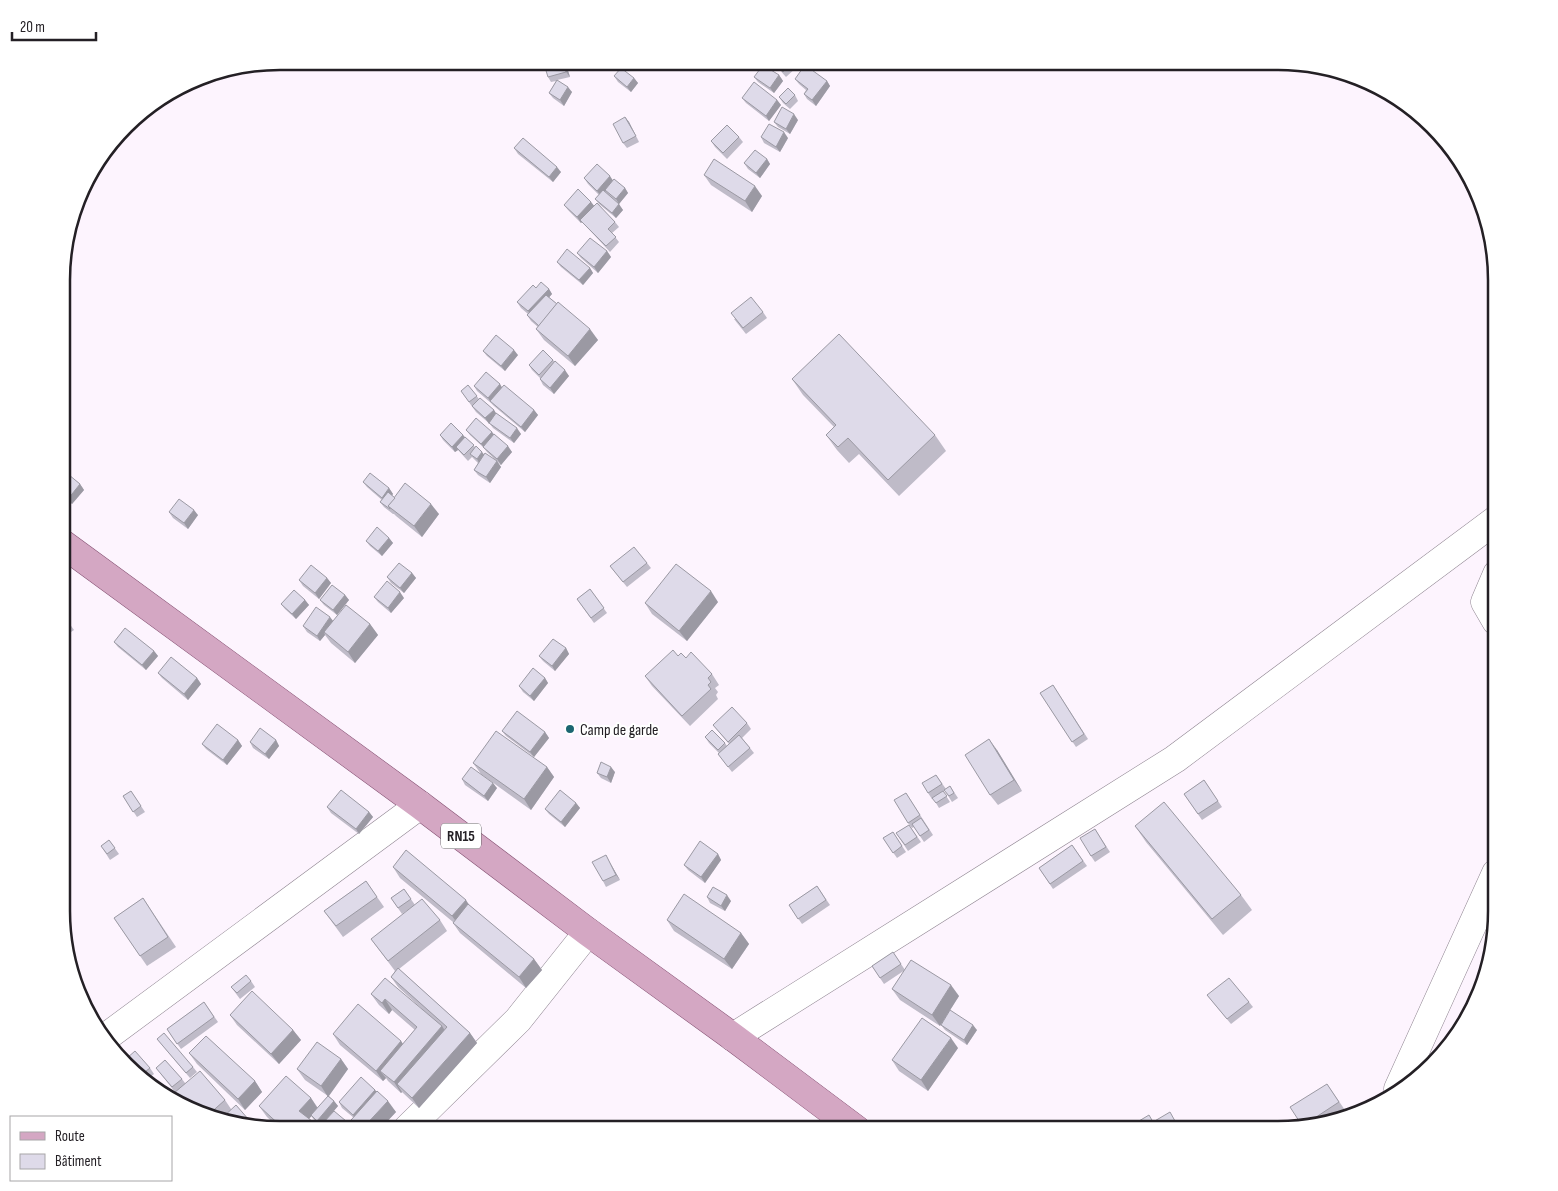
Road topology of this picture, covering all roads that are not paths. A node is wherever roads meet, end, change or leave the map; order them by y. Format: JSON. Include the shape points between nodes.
{"nodes":[{"id":1,"x":1488,"y":526,"type":"edge"},
{"id":2,"x":70,"y":550,"type":"edge"},
{"id":3,"x":1488,"y":594,"type":"edge"},
{"id":4,"x":1488,"y":607,"type":"edge"},
{"id":5,"x":420,"y":805,"type":"junction"},
{"id":6,"x":1488,"y":890,"type":"edge"},
{"id":7,"x":588,"y":932,"type":"junction"},
{"id":8,"x":110,"y":1034,"type":"edge"},
{"id":9,"x":733,"y":1037,"type":"junction"},
{"id":10,"x":1401,"y":1081,"type":"edge"},
{"id":11,"x":415,"y":1121,"type":"edge"},
{"id":12,"x":845,"y":1121,"type":"edge"}],
"edges":[{"from":1,"to":9,"type":"street","via":[[1175,759]]},
{"from":2,"to":5,"type":"main road","number":"RN15"},
{"from":3,"to":4,"type":"street","via":[[1485,602]]},
{"from":5,"to":7,"type":"main road","number":"RN15"},
{"from":5,"to":8,"type":"street"},
{"from":6,"to":10,"type":"street"},
{"from":7,"to":9,"type":"main road","number":"RN15"},
{"from":7,"to":11,"type":"street","via":[[518,1020]]},
{"from":9,"to":12,"type":"main road","number":"RN15"}]}
